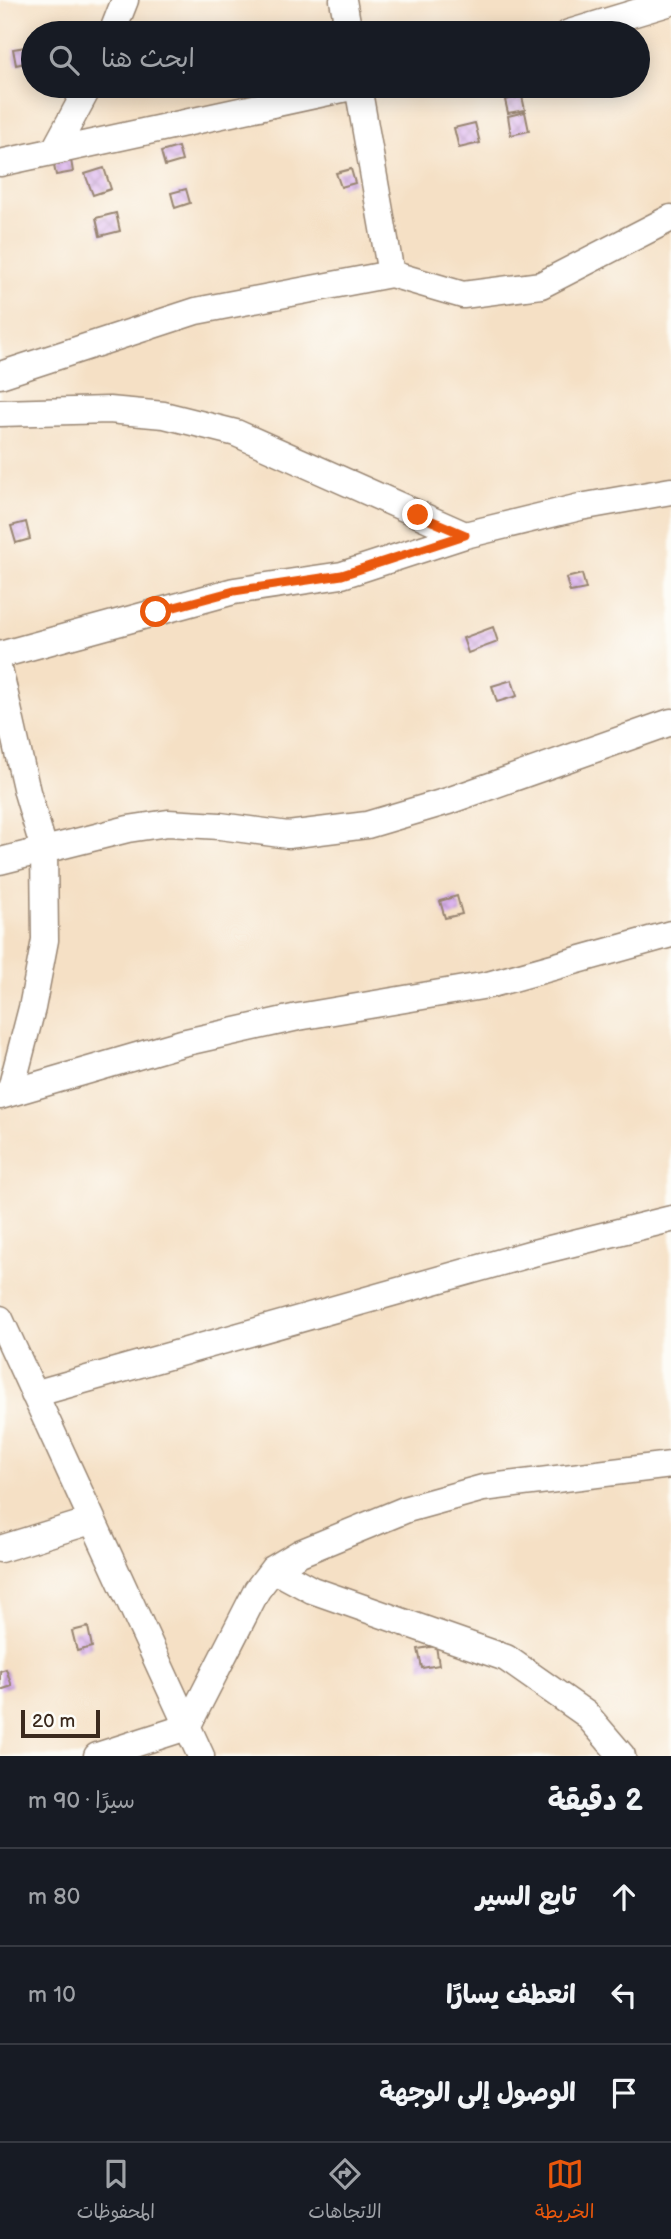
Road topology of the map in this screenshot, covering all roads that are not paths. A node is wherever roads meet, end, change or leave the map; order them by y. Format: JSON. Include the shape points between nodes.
{"nodes":[{"id":1,"x":125,"y":0,"type":"edge"},
{"id":2,"x":343,"y":0,"type":"edge"},
{"id":3,"x":671,"y":2,"type":"edge"},
{"id":4,"x":117,"y":21,"type":"edge"},
{"id":5,"x":347,"y":21,"type":"edge"},
{"id":6,"x":608,"y":21,"type":"edge"},
{"id":7,"x":83,"y":98,"type":"edge"},
{"id":8,"x":301,"y":98,"type":"edge"},
{"id":9,"x":359,"y":98,"type":"edge"},
{"id":10,"x":54,"y":151,"type":"junction"},
{"id":11,"x":0,"y":163,"type":"edge"},
{"id":12,"x":671,"y":218,"type":"edge"},
{"id":13,"x":391,"y":274,"type":"junction"},
{"id":14,"x":0,"y":375,"type":"edge"},
{"id":15,"x":0,"y":413,"type":"edge"},
{"id":16,"x":671,"y":491,"type":"edge"},
{"id":17,"x":465,"y":535,"type":"junction"},
{"id":18,"x":0,"y":655,"type":"edge"},
{"id":19,"x":0,"y":673,"type":"edge"},
{"id":20,"x":671,"y":722,"type":"edge"},
{"id":21,"x":44,"y":849,"type":"junction"},
{"id":22,"x":0,"y":861,"type":"edge"},
{"id":23,"x":671,"y":934,"type":"edge"},
{"id":24,"x":5,"y":1095,"type":"edge"},
{"id":25,"x":671,"y":1219,"type":"edge"},
{"id":26,"x":3,"y":1330,"type":"edge"},
{"id":27,"x":34,"y":1394,"type":"junction"},
{"id":28,"x":671,"y":1465,"type":"edge"},
{"id":29,"x":91,"y":1521,"type":"junction"},
{"id":30,"x":0,"y":1549,"type":"edge"},
{"id":31,"x":273,"y":1569,"type":"junction"},
{"id":32,"x":187,"y":1727,"type":"junction"},
{"id":33,"x":97,"y":1756,"type":"edge"},
{"id":34,"x":201,"y":1756,"type":"edge"},
{"id":35,"x":622,"y":1756,"type":"edge"}],
"edges":[{"from":1,"to":4,"type":"street"},
{"from":2,"to":5,"type":"street"},
{"from":3,"to":6,"type":"street"},
{"from":7,"to":10,"type":"street"},
{"from":8,"to":10,"type":"street"},
{"from":9,"to":13,"type":"street"},
{"from":10,"to":11,"type":"street"},
{"from":12,"to":13,"type":"street","via":[[541,285],[463,295]]},
{"from":13,"to":14,"type":"street","via":[[196,311]]},
{"from":15,"to":17,"type":"street","via":[[109,410],[164,415],[236,433]]},
{"from":16,"to":17,"type":"street"},
{"from":17,"to":18,"type":"street","via":[[342,575],[234,591]]},
{"from":19,"to":21,"type":"street"},
{"from":20,"to":21,"type":"street","via":[[449,801],[367,825],[288,835],[169,824]]},
{"from":21,"to":22,"type":"street"},
{"from":21,"to":24,"type":"street","via":[[45,940],[32,1008]]},
{"from":23,"to":24,"type":"street","via":[[488,985],[298,1017],[182,1044]]},
{"from":25,"to":27,"type":"street","via":[[533,1253]]},
{"from":26,"to":27,"type":"street"},
{"from":27,"to":29,"type":"street"},
{"from":28,"to":31,"type":"street","via":[[483,1488],[407,1509],[300,1553]]},
{"from":29,"to":30,"type":"street"},
{"from":29,"to":32,"type":"street"},
{"from":31,"to":32,"type":"street","via":[[257,1590]]},
{"from":31,"to":35,"type":"street","via":[[312,1590],[506,1658],[586,1714]]},
{"from":32,"to":33,"type":"street"},
{"from":32,"to":34,"type":"street"}]}
